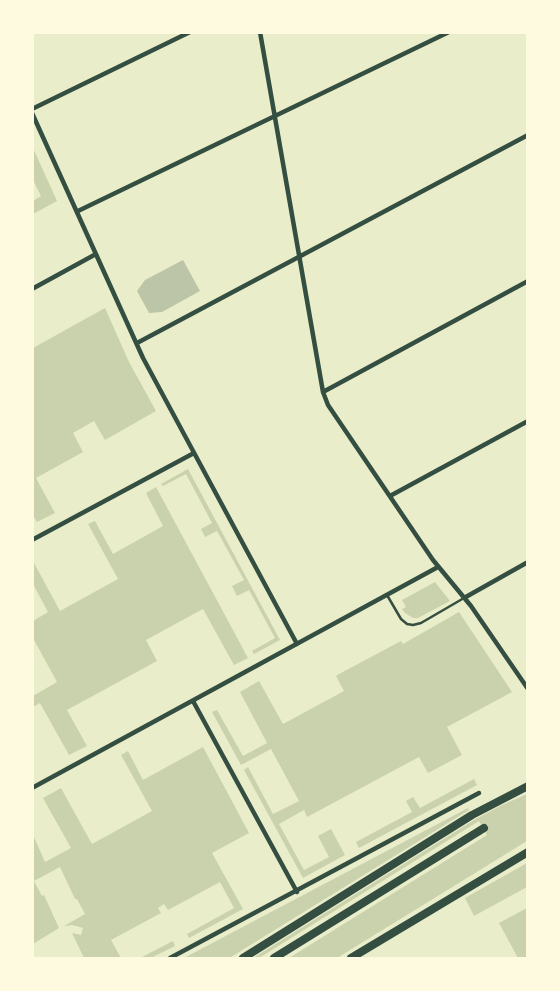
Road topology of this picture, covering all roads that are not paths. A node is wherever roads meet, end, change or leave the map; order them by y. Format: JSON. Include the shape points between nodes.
{"nodes":[{"id":1,"x":190,"y":32,"type":"edge"},
{"id":2,"x":260,"y":32,"type":"edge"},
{"id":3,"x":449,"y":32,"type":"edge"},
{"id":4,"x":32,"y":109,"type":"edge"},
{"id":5,"x":32,"y":113,"type":"edge"},
{"id":6,"x":274,"y":117,"type":"junction"},
{"id":7,"x":528,"y":135,"type":"edge"},
{"id":8,"x":78,"y":212,"type":"junction"},
{"id":9,"x":96,"y":254,"type":"junction"},
{"id":10,"x":299,"y":256,"type":"junction"},
{"id":11,"x":528,"y":281,"type":"edge"},
{"id":12,"x":32,"y":289,"type":"edge"},
{"id":13,"x":137,"y":343,"type":"junction"},
{"id":14,"x":323,"y":392,"type":"junction"},
{"id":15,"x":528,"y":421,"type":"edge"},
{"id":16,"x":194,"y":453,"type":"junction"},
{"id":17,"x":390,"y":496,"type":"junction"},
{"id":18,"x":32,"y":540,"type":"edge"},
{"id":19,"x":528,"y":562,"type":"edge"},
{"id":20,"x":438,"y":567,"type":"junction"},
{"id":21,"x":387,"y":595,"type":"junction"},
{"id":22,"x":464,"y":598,"type":"junction"},
{"id":23,"x":297,"y":644,"type":"junction"},
{"id":24,"x":528,"y":689,"type":"edge"},
{"id":25,"x":193,"y":701,"type":"junction"},
{"id":26,"x":528,"y":786,"type":"edge"},
{"id":27,"x":32,"y":788,"type":"edge"},
{"id":28,"x":479,"y":793,"type":"dead end"},
{"id":29,"x":484,"y":828,"type":"dead end"},
{"id":30,"x":528,"y":852,"type":"edge"},
{"id":31,"x":297,"y":892,"type":"junction"},
{"id":32,"x":170,"y":958,"type":"edge"},
{"id":33,"x":243,"y":958,"type":"edge"},
{"id":34,"x":274,"y":958,"type":"edge"},
{"id":35,"x":352,"y":958,"type":"edge"}],
"edges":[{"from":1,"to":4,"type":"street"},
{"from":2,"to":6,"type":"street"},
{"from":3,"to":6,"type":"street"},
{"from":5,"to":8,"type":"street"},
{"from":6,"to":8,"type":"street"},
{"from":6,"to":10,"type":"street"},
{"from":7,"to":10,"type":"street"},
{"from":8,"to":9,"type":"street"},
{"from":9,"to":12,"type":"street"},
{"from":9,"to":13,"type":"street"},
{"from":10,"to":13,"type":"street"},
{"from":10,"to":14,"type":"street"},
{"from":11,"to":14,"type":"street"},
{"from":13,"to":16,"type":"street"},
{"from":14,"to":17,"type":"street","via":[[328,405]]},
{"from":15,"to":17,"type":"street"},
{"from":16,"to":18,"type":"street"},
{"from":16,"to":23,"type":"street"},
{"from":17,"to":20,"type":"street"},
{"from":19,"to":22,"type":"street"},
{"from":20,"to":21,"type":"street"},
{"from":20,"to":22,"type":"street"},
{"from":21,"to":22,"type":"lane","via":[[401,619],[413,625]]},
{"from":21,"to":23,"type":"street"},
{"from":22,"to":24,"type":"street"},
{"from":23,"to":25,"type":"street"},
{"from":25,"to":27,"type":"street"},
{"from":25,"to":31,"type":"street"},
{"from":26,"to":33,"type":"main road","via":[[472,816]]},
{"from":28,"to":31,"type":"street"},
{"from":29,"to":34,"type":"main road"},
{"from":30,"to":35,"type":"main road"},
{"from":31,"to":32,"type":"street"}]}
